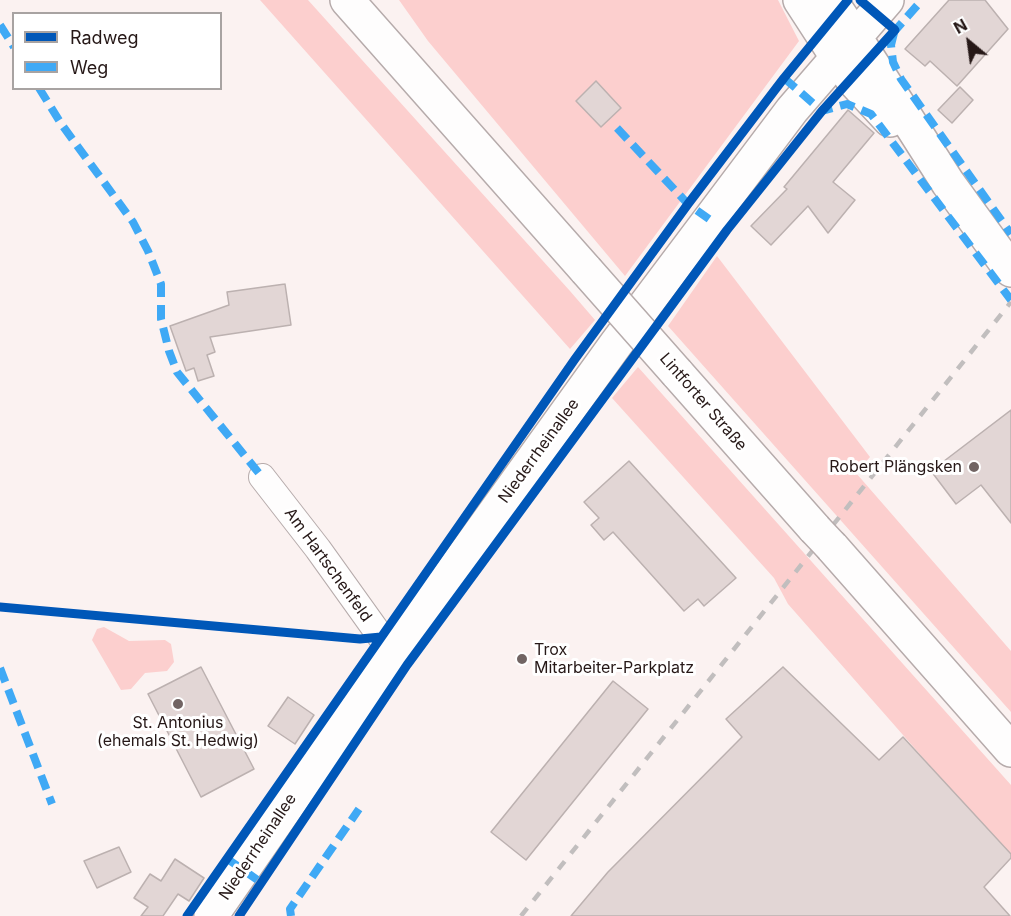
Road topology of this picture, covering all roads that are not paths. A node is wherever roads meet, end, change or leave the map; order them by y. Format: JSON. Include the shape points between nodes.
{"nodes":[{"id":1,"x":346,"y":0,"type":"edge"},
{"id":2,"x":374,"y":0,"type":"edge"},
{"id":3,"x":801,"y":0,"type":"edge"},
{"id":4,"x":830,"y":0,"type":"edge"},
{"id":5,"x":887,"y":0,"type":"edge"},
{"id":6,"x":382,"y":39,"type":"junction"},
{"id":7,"x":846,"y":47,"type":"junction"},
{"id":8,"x":1011,"y":270,"type":"edge"},
{"id":9,"x":262,"y":477,"type":"dead end"},
{"id":10,"x":395,"y":651,"type":"junction"},
{"id":11,"x":1011,"y":750,"type":"edge"},
{"id":12,"x":211,"y":916,"type":"edge"}],
"edges":[{"from":1,"to":6,"type":"main road","name":"Lintforter Straße"},
{"from":2,"to":6,"type":"main road"},
{"from":3,"to":7,"type":"main road"},
{"from":4,"to":7,"type":"main road"},
{"from":5,"to":7,"type":"main road","name":"Niederrheinallee"},
{"from":6,"to":11,"type":"main road","name":"Lintforter Straße","bridge":true},
{"from":7,"to":8,"type":"main road"},
{"from":7,"to":10,"type":"main road","name":"Niederrheinallee","via":[[709,219]]},
{"from":9,"to":10,"type":"street","name":"Am Hartschenfeld"},
{"from":10,"to":12,"type":"main road","name":"Niederrheinallee"}]}
